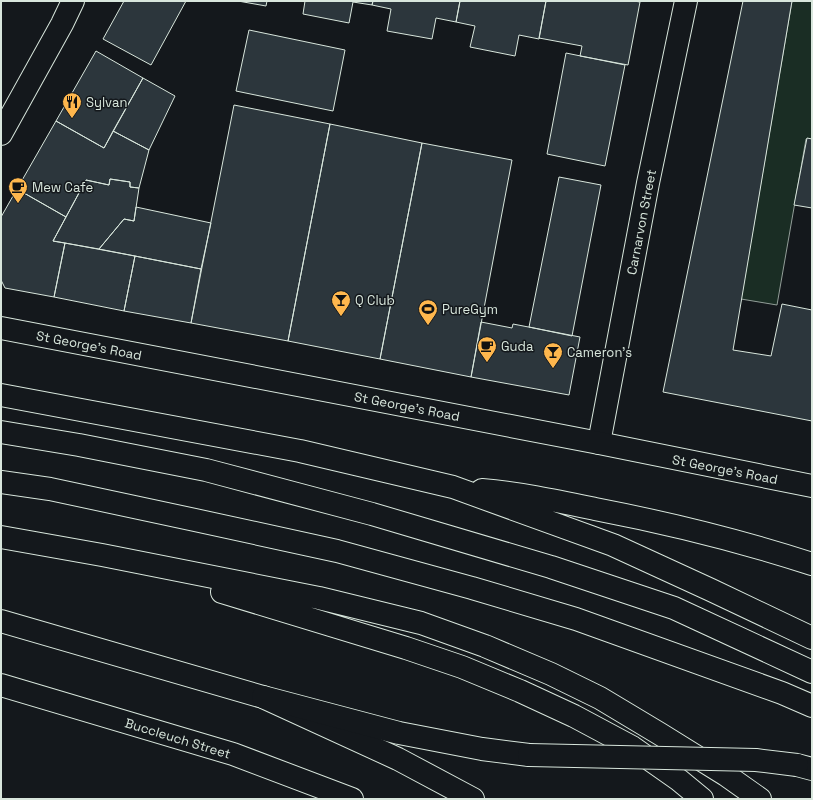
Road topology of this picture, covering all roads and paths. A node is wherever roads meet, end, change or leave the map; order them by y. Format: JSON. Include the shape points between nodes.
{"nodes":[{"id":1,"x":73,"y":1,"type":"edge"},
{"id":2,"x":686,"y":1,"type":"edge"},
{"id":3,"x":1,"y":134,"type":"edge"},
{"id":4,"x":1,"y":328,"type":"edge"},
{"id":5,"x":1,"y":395,"type":"edge"},
{"id":6,"x":1,"y":432,"type":"edge"},
{"id":7,"x":599,"y":443,"type":"junction"},
{"id":8,"x":1,"y":482,"type":"edge"},
{"id":9,"x":812,"y":486,"type":"edge"},
{"id":10,"x":453,"y":487,"type":"junction"},
{"id":11,"x":1,"y":537,"type":"edge"},
{"id":12,"x":102,"y":555,"type":"junction"},
{"id":13,"x":812,"y":564,"type":"edge"},
{"id":14,"x":1,"y":621,"type":"edge"},
{"id":15,"x":812,"y":638,"type":"edge"},
{"id":16,"x":812,"y":672,"type":"edge"},
{"id":17,"x":1,"y":685,"type":"edge"},
{"id":18,"x":263,"y":697,"type":"junction"},
{"id":19,"x":812,"y":706,"type":"edge"},
{"id":20,"x":804,"y":767,"type":"edge"},
{"id":21,"x":352,"y":799,"type":"edge"},
{"id":22,"x":473,"y":799,"type":"edge"},
{"id":23,"x":702,"y":799,"type":"edge"},
{"id":24,"x":760,"y":799,"type":"edge"}],
"edges":[{"from":1,"to":3,"type":"main road"},
{"from":2,"to":7,"type":"main road","name":"Carnarvon Street","via":[[648,183]]},
{"from":4,"to":7,"type":"main road","name":"St George's Road"},
{"from":5,"to":10,"type":"main road","via":[[300,451]]},
{"from":6,"to":16,"type":"main road","via":[[206,470],[372,514],[529,560],[674,608]]},
{"from":7,"to":9,"type":"main road","name":"St George's Road"},
{"from":8,"to":19,"type":"main road","via":[[65,492],[337,551],[472,588],[576,619]]},
{"from":10,"to":13,"type":"main road","via":[[512,492],[622,514],[687,529]]},
{"from":10,"to":15,"type":"main road","via":[[613,545]]},
{"from":11,"to":12,"type":"main road"},
{"from":12,"to":23,"type":"main road","via":[[462,667],[574,716],[632,747]]},
{"from":12,"to":24,"type":"main road","via":[[319,598],[421,623],[485,646],[600,698],[726,775]]},
{"from":14,"to":18,"type":"main road"},
{"from":17,"to":21,"type":"main road","name":"Buccleuch Street","via":[[233,754]]},
{"from":18,"to":20,"type":"main road","bridge":true,"via":[[399,733],[482,749],[529,755],[756,760]]},
{"from":18,"to":22,"type":"main road","via":[[398,759]]}]}
